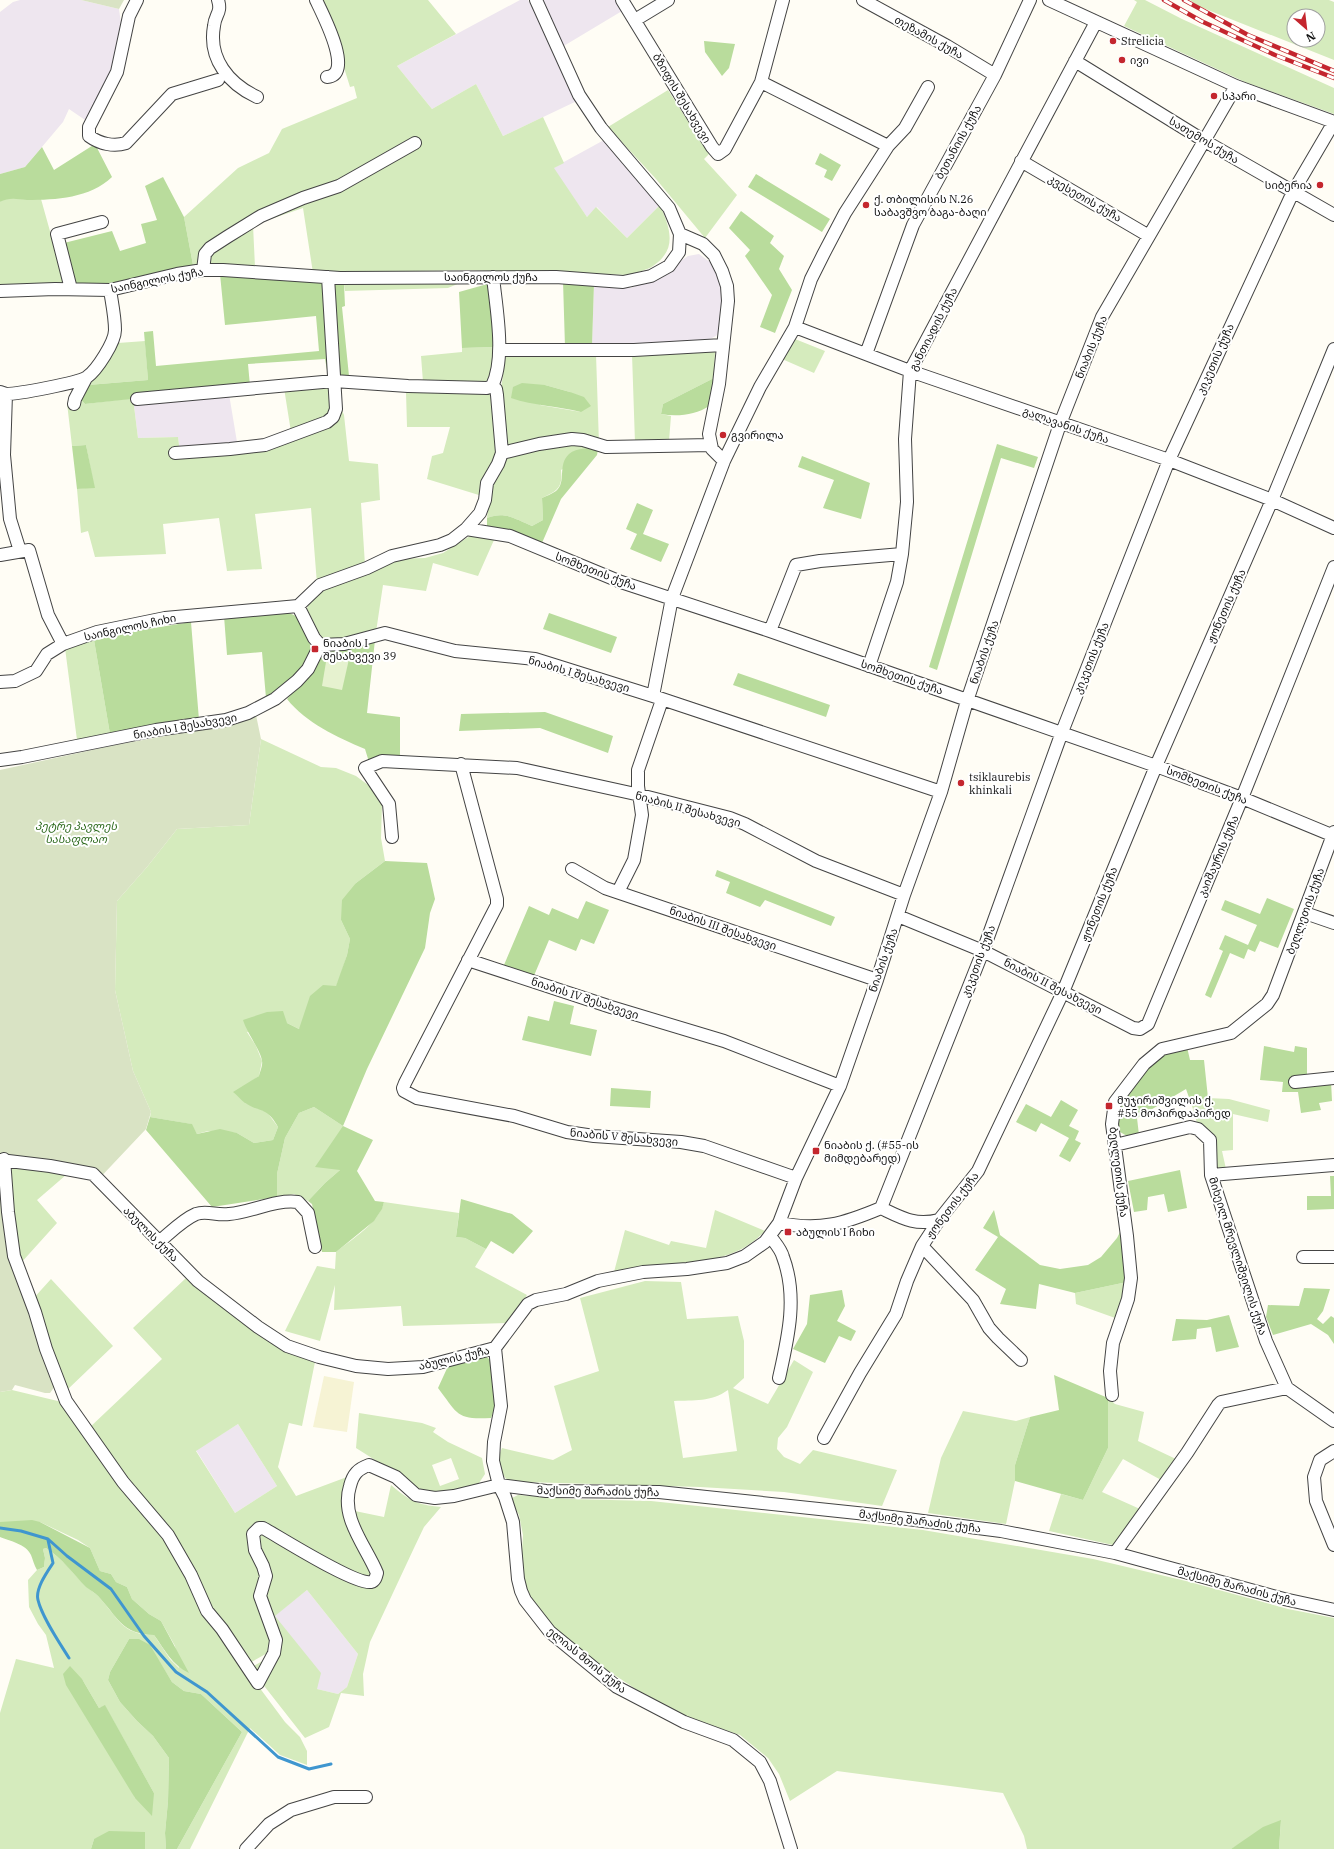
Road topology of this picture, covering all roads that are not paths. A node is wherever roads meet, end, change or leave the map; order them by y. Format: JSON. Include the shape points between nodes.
{"nodes":[{"id":1,"x":136,"y":0,"type":"edge"},
{"id":2,"x":218,"y":0,"type":"edge"},
{"id":3,"x":316,"y":0,"type":"edge"},
{"id":4,"x":536,"y":0,"type":"edge"},
{"id":5,"x":622,"y":0,"type":"edge"},
{"id":6,"x":668,"y":0,"type":"edge"},
{"id":7,"x":782,"y":0,"type":"edge"},
{"id":8,"x":863,"y":0,"type":"edge"},
{"id":9,"x":1030,"y":0,"type":"edge"},
{"id":10,"x":1049,"y":0,"type":"edge"},
{"id":11,"x":635,"y":20,"type":"junction"},
{"id":12,"x":1096,"y":22,"type":"junction"},
{"id":13,"x":1075,"y":61,"type":"junction"},
{"id":14,"x":995,"y":75,"type":"junction"},
{"id":15,"x":327,"y":77,"type":"dead end"},
{"id":16,"x":218,"y":80,"type":"dead end"},
{"id":17,"x":761,"y":82,"type":"junction"},
{"id":18,"x":1236,"y":86,"type":"junction"},
{"id":19,"x":928,"y":87,"type":"dead end"},
{"id":20,"x":257,"y":97,"type":"dead end"},
{"id":21,"x":1334,"y":122,"type":"edge"},
{"id":22,"x":1203,"y":140,"type":"junction"},
{"id":23,"x":415,"y":143,"type":"dead end"},
{"id":24,"x":888,"y":146,"type":"junction"},
{"id":25,"x":1021,"y":161,"type":"junction"},
{"id":26,"x":1293,"y":192,"type":"junction"},
{"id":27,"x":1334,"y":215,"type":"edge"},
{"id":28,"x":102,"y":222,"type":"dead end"},
{"id":29,"x":680,"y":234,"type":"junction"},
{"id":30,"x":1149,"y":236,"type":"junction"},
{"id":31,"x":203,"y":270,"type":"junction"},
{"id":32,"x":328,"y":277,"type":"junction"},
{"id":33,"x":494,"y":277,"type":"junction"},
{"id":34,"x":71,"y":290,"type":"junction"},
{"id":35,"x":110,"y":290,"type":"junction"},
{"id":36,"x":0,"y":292,"type":"edge"},
{"id":37,"x":795,"y":327,"type":"junction"},
{"id":38,"x":723,"y":345,"type":"junction"},
{"id":39,"x":1334,"y":349,"type":"edge"},
{"id":40,"x":499,"y":350,"type":"junction"},
{"id":41,"x":866,"y":354,"type":"junction"},
{"id":42,"x":910,"y":371,"type":"junction"},
{"id":43,"x":86,"y":378,"type":"junction"},
{"id":44,"x":334,"y":381,"type":"junction"},
{"id":45,"x":492,"y":386,"type":"junction"},
{"id":46,"x":3,"y":393,"type":"edge"},
{"id":47,"x":137,"y":400,"type":"dead end"},
{"id":48,"x":74,"y":404,"type":"dead end"},
{"id":49,"x":1060,"y":424,"type":"junction"},
{"id":50,"x":711,"y":445,"type":"junction"},
{"id":51,"x":175,"y":453,"type":"dead end"},
{"id":52,"x":502,"y":453,"type":"junction"},
{"id":53,"x":1169,"y":460,"type":"junction"},
{"id":54,"x":724,"y":461,"type":"junction"},
{"id":55,"x":1272,"y":500,"type":"junction"},
{"id":56,"x":1334,"y":528,"type":"edge"},
{"id":57,"x":466,"y":529,"type":"junction"},
{"id":58,"x":20,"y":551,"type":"junction"},
{"id":59,"x":902,"y":554,"type":"junction"},
{"id":60,"x":0,"y":555,"type":"edge"},
{"id":61,"x":1334,"y":567,"type":"edge"},
{"id":62,"x":672,"y":598,"type":"junction"},
{"id":63,"x":298,"y":606,"type":"junction"},
{"id":64,"x":770,"y":631,"type":"junction"},
{"id":65,"x":63,"y":644,"type":"junction"},
{"id":66,"x":320,"y":645,"type":"junction"},
{"id":67,"x":869,"y":666,"type":"junction"},
{"id":68,"x":0,"y":682,"type":"edge"},
{"id":69,"x":658,"y":698,"type":"junction"},
{"id":70,"x":967,"y":700,"type":"junction"},
{"id":71,"x":1062,"y":732,"type":"junction"},
{"id":72,"x":0,"y":760,"type":"edge"},
{"id":73,"x":461,"y":764,"type":"junction"},
{"id":74,"x":1156,"y":766,"type":"junction"},
{"id":75,"x":941,"y":792,"type":"junction"},
{"id":76,"x":640,"y":795,"type":"junction"},
{"id":77,"x":1242,"y":798,"type":"junction"},
{"id":78,"x":1334,"y":835,"type":"edge"},
{"id":79,"x":392,"y":837,"type":"dead end"},
{"id":80,"x":572,"y":869,"type":"dead end"},
{"id":81,"x":618,"y":892,"type":"junction"},
{"id":82,"x":904,"y":895,"type":"junction"},
{"id":83,"x":1305,"y":913,"type":"junction"},
{"id":84,"x":898,"y":916,"type":"junction"},
{"id":85,"x":1334,"y":923,"type":"edge"},
{"id":86,"x":983,"y":951,"type":"junction"},
{"id":87,"x":468,"y":960,"type":"junction"},
{"id":88,"x":877,"y":980,"type":"junction"},
{"id":89,"x":1063,"y":992,"type":"junction"},
{"id":90,"x":1140,"y":1029,"type":"joint"},
{"id":91,"x":1334,"y":1078,"type":"edge"},
{"id":92,"x":1295,"y":1082,"type":"dead end"},
{"id":93,"x":840,"y":1086,"type":"junction"},
{"id":94,"x":1115,"y":1145,"type":"junction"},
{"id":95,"x":2,"y":1160,"type":"edge"},
{"id":96,"x":1334,"y":1164,"type":"edge"},
{"id":97,"x":1211,"y":1175,"type":"junction"},
{"id":98,"x":796,"y":1178,"type":"junction"},
{"id":99,"x":881,"y":1208,"type":"junction"},
{"id":100,"x":939,"y":1220,"type":"junction"},
{"id":101,"x":779,"y":1223,"type":"junction"},
{"id":102,"x":770,"y":1236,"type":"junction"},
{"id":103,"x":159,"y":1242,"type":"junction"},
{"id":104,"x":922,"y":1246,"type":"junction"},
{"id":105,"x":315,"y":1247,"type":"dead end"},
{"id":106,"x":1303,"y":1257,"type":"dead end"},
{"id":107,"x":1334,"y":1258,"type":"edge"},
{"id":108,"x":495,"y":1348,"type":"junction"},
{"id":109,"x":1021,"y":1360,"type":"dead end"},
{"id":110,"x":779,"y":1378,"type":"dead end"},
{"id":111,"x":1287,"y":1388,"type":"junction"},
{"id":112,"x":1112,"y":1395,"type":"dead end"},
{"id":113,"x":1334,"y":1421,"type":"edge"},
{"id":114,"x":824,"y":1438,"type":"dead end"},
{"id":115,"x":1334,"y":1451,"type":"edge"},
{"id":116,"x":499,"y":1485,"type":"junction"},
{"id":117,"x":1334,"y":1545,"type":"edge"},
{"id":118,"x":1115,"y":1553,"type":"junction"},
{"id":119,"x":1334,"y":1610,"type":"edge"},
{"id":120,"x":366,"y":1796,"type":"dead end"},
{"id":121,"x":246,"y":1849,"type":"edge"},
{"id":122,"x":791,"y":1849,"type":"edge"}],
"edges":[{"from":1,"to":16,"type":"street","via":[[129,16],[117,72],[89,127],[89,136],[110,145],[126,143],[172,94]]},
{"from":2,"to":20,"type":"street","via":[[220,12],[213,36],[218,61],[232,82]]},
{"from":3,"to":15,"type":"street","via":[[338,58],[336,74]]},
{"from":4,"to":29,"type":"street","name":"საინგილოს ქუჩა","via":[[580,95],[601,128],[670,208]]},
{"from":5,"to":11,"type":"street","name":"ბზიფის შესახვევი"},
{"from":6,"to":11,"type":"street"},
{"from":7,"to":17,"type":"street","name":"ბზიფის შესახვევი"},
{"from":8,"to":14,"type":"street","name":"თეზამის ქუჩა"},
{"from":9,"to":14,"type":"street","name":"ბეთანიის ქუჩა"},
{"from":10,"to":12,"type":"street"},
{"from":11,"to":17,"type":"street","name":"ბზიფის შესახვევი","via":[[718,154],[725,149]]},
{"from":12,"to":13,"type":"street","name":"განთიადის ქუჩა"},
{"from":12,"to":18,"type":"street"},
{"from":13,"to":22,"type":"street","name":"სათემოს ქუჩა"},
{"from":13,"to":25,"type":"street","name":"განთიადის ქუჩა"},
{"from":14,"to":41,"type":"street","name":"ბეთანიის ქუჩა","via":[[913,225]]},
{"from":17,"to":24,"type":"street"},
{"from":18,"to":21,"type":"street"},
{"from":18,"to":22,"type":"street","name":"ნიაბის ქუჩა"},
{"from":19,"to":24,"type":"street","via":[[905,128]]},
{"from":21,"to":26,"type":"street","name":"კიკეთის ქუჩა"},
{"from":22,"to":26,"type":"street","name":"სათემოს ქუჩა"},
{"from":22,"to":30,"type":"street","name":"ნიაბის ქუჩა"},
{"from":23,"to":31,"type":"street","via":[[339,186],[302,198],[261,216],[210,248],[205,254]]},
{"from":24,"to":37,"type":"street","via":[[845,213],[822,255]]},
{"from":25,"to":30,"type":"street","name":"კვესეთის ქუჩა"},
{"from":25,"to":42,"type":"street","name":"განთიადის ქუჩა"},
{"from":26,"to":27,"type":"street","name":"სათემოს ქუჩა"},
{"from":26,"to":53,"type":"street","name":"კიკეთის ქუჩა"},
{"from":28,"to":34,"type":"street","via":[[57,234]]},
{"from":29,"to":33,"type":"street","name":"საინგილოს ქუჩა","via":[[679,252],[669,266],[651,276],[623,282],[556,277]]},
{"from":29,"to":38,"type":"street","via":[[703,244],[714,255],[722,272],[727,286],[728,301]]},
{"from":30,"to":49,"type":"street","name":"ნიაბის ქუჩა","via":[[1102,317]]},
{"from":31,"to":32,"type":"street","name":"საინგილოს ქუჩა"},
{"from":31,"to":35,"type":"street","name":"საინგილოს ქუჩა"},
{"from":32,"to":33,"type":"street","name":"საინგილოს ქუჩა"},
{"from":32,"to":44,"type":"street"},
{"from":33,"to":40,"type":"street"},
{"from":34,"to":35,"type":"street","name":"საინგილოს ქუჩა"},
{"from":34,"to":36,"type":"street","name":"საინგილოს ქუჩა"},
{"from":35,"to":43,"type":"street","via":[[115,330],[113,340],[95,369]]},
{"from":37,"to":41,"type":"street","name":"გალავანის ქუჩა"},
{"from":37,"to":54,"type":"street","via":[[760,387]]},
{"from":38,"to":40,"type":"street","via":[[634,350]]},
{"from":38,"to":50,"type":"street","via":[[719,384],[709,434]]},
{"from":39,"to":55,"type":"street","name":"ჟონეთის ქუჩა"},
{"from":40,"to":45,"type":"street","via":[[500,358]]},
{"from":41,"to":42,"type":"street","name":"გალავანის ქუჩა"},
{"from":42,"to":49,"type":"street","name":"გალავანის ქუჩა"},
{"from":42,"to":59,"type":"street","name":"განთიადის ქუჩა"},
{"from":43,"to":46,"type":"street","via":[[18,394]]},
{"from":43,"to":48,"type":"street"},
{"from":44,"to":45,"type":"street","via":[[408,386]]},
{"from":44,"to":47,"type":"street"},
{"from":44,"to":51,"type":"street","via":[[336,409],[333,417],[327,422],[265,445]]},
{"from":45,"to":52,"type":"street","via":[[496,389],[497,395]]},
{"from":46,"to":58,"type":"street","via":[[4,454],[10,518]]},
{"from":49,"to":53,"type":"street","name":"გალავანის ქუჩა"},
{"from":49,"to":70,"type":"street","name":"ნიაბის ქუჩა"},
{"from":50,"to":52,"type":"street","via":[[606,447],[572,439]]},
{"from":50,"to":54,"type":"street"},
{"from":52,"to":57,"type":"street","via":[[487,483],[480,513]]},
{"from":53,"to":55,"type":"street","name":"გალავანის ქუჩა"},
{"from":53,"to":71,"type":"street","name":"კიკეთის ქუჩა"},
{"from":54,"to":62,"type":"street"},
{"from":55,"to":56,"type":"street","name":"გალავანის ქუჩა"},
{"from":55,"to":74,"type":"street","name":"ჟონეთის ქუჩა"},
{"from":57,"to":62,"type":"street","name":"სომხეთის ქუჩა","via":[[510,536],[621,582]]},
{"from":57,"to":63,"type":"street","via":[[452,540],[440,545],[392,556],[320,585]]},
{"from":58,"to":60,"type":"street"},
{"from":58,"to":65,"type":"street","via":[[29,550],[48,615]]},
{"from":59,"to":64,"type":"street","via":[[796,565]]},
{"from":59,"to":67,"type":"street","name":"განთიადის ქუჩა","via":[[897,582]]},
{"from":61,"to":77,"type":"street","name":"კაიშაურის ქუჩა"},
{"from":62,"to":64,"type":"street","name":"სომხეთის ქუჩა"},
{"from":62,"to":69,"type":"street"},
{"from":63,"to":65,"type":"street","name":"საინგილოს ჩიხი","via":[[166,618],[97,632]]},
{"from":63,"to":66,"type":"street"},
{"from":64,"to":67,"type":"street","name":"სომხეთის ქუჩა"},
{"from":65,"to":68,"type":"street","name":"საინგილოს ჩიხი","via":[[47,654],[36,671],[16,680]]},
{"from":66,"to":69,"type":"street","name":"ნიაბის I შესახვევი","via":[[344,644],[385,633],[455,652],[535,659]]},
{"from":66,"to":72,"type":"street","name":"ნიაბის I შესახვევი","via":[[308,669],[298,681],[275,699],[248,713],[226,720],[156,730]]},
{"from":67,"to":70,"type":"street","name":"სომხეთის ქუჩა"},
{"from":69,"to":75,"type":"street","name":"ნიაბის I შესახვევი"},
{"from":69,"to":76,"type":"street","via":[[638,770]]},
{"from":70,"to":71,"type":"street","name":"სომხეთის ქუჩა"},
{"from":70,"to":75,"type":"street","name":"ნიაბის ქუჩა"},
{"from":71,"to":74,"type":"street","name":"სომხეთის ქუჩა"},
{"from":71,"to":86,"type":"street","name":"კიკეთის ქუჩა"},
{"from":73,"to":76,"type":"street","name":"ნიაბის II შესახვევი","via":[[517,768]]},
{"from":73,"to":79,"type":"street","name":"ნიაბის II შესახვევი","via":[[382,762],[365,768],[389,804]]},
{"from":73,"to":87,"type":"street","via":[[496,899],[495,911]]},
{"from":74,"to":77,"type":"street","name":"სომხეთის ქუჩა"},
{"from":74,"to":89,"type":"street","name":"ჟონეთის ქუჩა"},
{"from":75,"to":82,"type":"street","name":"ნიაბის ქუჩა"},
{"from":76,"to":81,"type":"street","via":[[642,815],[634,860]]},
{"from":76,"to":82,"type":"street","name":"ნიაბის II შესახვევი","via":[[730,818],[816,861]]},
{"from":77,"to":78,"type":"street","name":"სომხეთის ქუჩა"},
{"from":77,"to":90,"type":"street","name":"კაიშაურის ქუჩა","via":[[1148,1024]]},
{"from":78,"to":83,"type":"street","name":"ბეღლეთის ქუჩა"},
{"from":80,"to":81,"type":"street","name":"ნიაბის III შესახვევი","via":[[605,888]]},
{"from":81,"to":88,"type":"street","name":"ნიაბის III შესახვევი"},
{"from":82,"to":84,"type":"street","name":"ნიაბის ქუჩა"},
{"from":83,"to":85,"type":"street"},
{"from":83,"to":94,"type":"street","name":"ბეღლეთის ქუჩა","via":[[1273,995],[1267,1004],[1231,1033],[1162,1049],[1144,1064],[1115,1102],[1112,1124]]},
{"from":84,"to":86,"type":"street","name":"ნიაბის II შესახვევი"},
{"from":84,"to":88,"type":"street","name":"ნიაბის ქუჩა"},
{"from":86,"to":89,"type":"street","name":"ნიაბის II შესახვევი"},
{"from":86,"to":99,"type":"street","name":"კიკეთის ქუჩა"},
{"from":87,"to":93,"type":"street","name":"ნიაბის IV შესახვევი","via":[[724,1041]]},
{"from":87,"to":98,"type":"street","name":"ნიაბის V შესახვევი","via":[[405,1083],[404,1091],[417,1098],[514,1116],[567,1132],[704,1146]]},
{"from":88,"to":93,"type":"street","name":"ნიაბის ქუჩა"},
{"from":89,"to":90,"type":"street","name":"ნიაბის II შესახვევი","via":[[1133,1028]]},
{"from":89,"to":100,"type":"street","name":"ჟონეთის ქუჩა","via":[[978,1171]]},
{"from":91,"to":92,"type":"street"},
{"from":93,"to":98,"type":"street","name":"ნიაბის ქუჩა"},
{"from":94,"to":97,"type":"street","name":"მიხეილ მრევლიშვილის ქუჩა","via":[[1190,1127],[1198,1129],[1210,1140]]},
{"from":94,"to":112,"type":"street","name":"ბეღლეთის ქუჩა","via":[[1131,1278],[1128,1299],[1113,1343],[1110,1371]]},
{"from":95,"to":103,"type":"street","name":"აბულის ქუჩა","via":[[93,1174]]},
{"from":95,"to":116,"type":"street","via":[[14,1256],[66,1401],[122,1482],[168,1535],[191,1575],[207,1611],[258,1683],[274,1653],[276,1640],[260,1596],[266,1576],[252,1538],[255,1530],[263,1528],[349,1575],[372,1582],[377,1573],[357,1536],[350,1516],[347,1493],[358,1469],[369,1465],[396,1477],[416,1495],[435,1498]]},
{"from":96,"to":97,"type":"street"},
{"from":97,"to":111,"type":"street","name":"მიხეილ მრევლიშვილის ქუჩა","via":[[1266,1341]]},
{"from":98,"to":101,"type":"street","name":"ნიაბის ქუჩა"},
{"from":99,"to":100,"type":"street","via":[[908,1221],[927,1223]]},
{"from":99,"to":101,"type":"street","via":[[832,1225],[811,1227]]},
{"from":100,"to":104,"type":"street","name":"ჟონეთის ქუჩა"},
{"from":101,"to":102,"type":"street","name":"ნიაბის ქუჩა"},
{"from":102,"to":108,"type":"street","name":"აბულის ქუჩა","via":[[745,1256],[727,1263],[644,1272],[598,1281],[566,1294],[536,1300],[528,1304]]},
{"from":102,"to":110,"type":"street","via":[[783,1256],[791,1301],[790,1328]]},
{"from":103,"to":105,"type":"street","via":[[195,1214],[205,1212],[225,1215],[286,1200],[304,1206],[308,1213]]},
{"from":103,"to":108,"type":"street","name":"აბულის ქუჩა","via":[[198,1280],[258,1327],[287,1346],[319,1357],[356,1366],[388,1369],[423,1368]]},
{"from":104,"to":109,"type":"street","via":[[973,1300],[989,1328]]},
{"from":104,"to":114,"type":"street","name":"ჟონეთის ქუჩა","via":[[896,1314]]},
{"from":106,"to":107,"type":"street"},
{"from":108,"to":116,"type":"street","name":"ელიას მთის ქუჩა","via":[[500,1406],[493,1461]]},
{"from":111,"to":113,"type":"street"},
{"from":111,"to":118,"type":"street","via":[[1221,1402]]},
{"from":115,"to":117,"type":"street","via":[[1320,1460],[1314,1477],[1316,1501]]},
{"from":116,"to":118,"type":"street","name":"მაქსიმე შარაძის ქუჩა","via":[[546,1491],[659,1492],[876,1515],[1001,1531]]},
{"from":116,"to":122,"type":"street","name":"ელიას მთის ქუჩა","via":[[513,1522],[521,1591],[536,1615],[550,1632],[618,1687],[684,1722],[734,1740],[760,1762],[770,1781]]},
{"from":118,"to":119,"type":"street","name":"მაქსიმე შარაძის ქუჩა"},
{"from":120,"to":121,"type":"street","via":[[334,1797],[291,1810],[268,1824]]}]}
